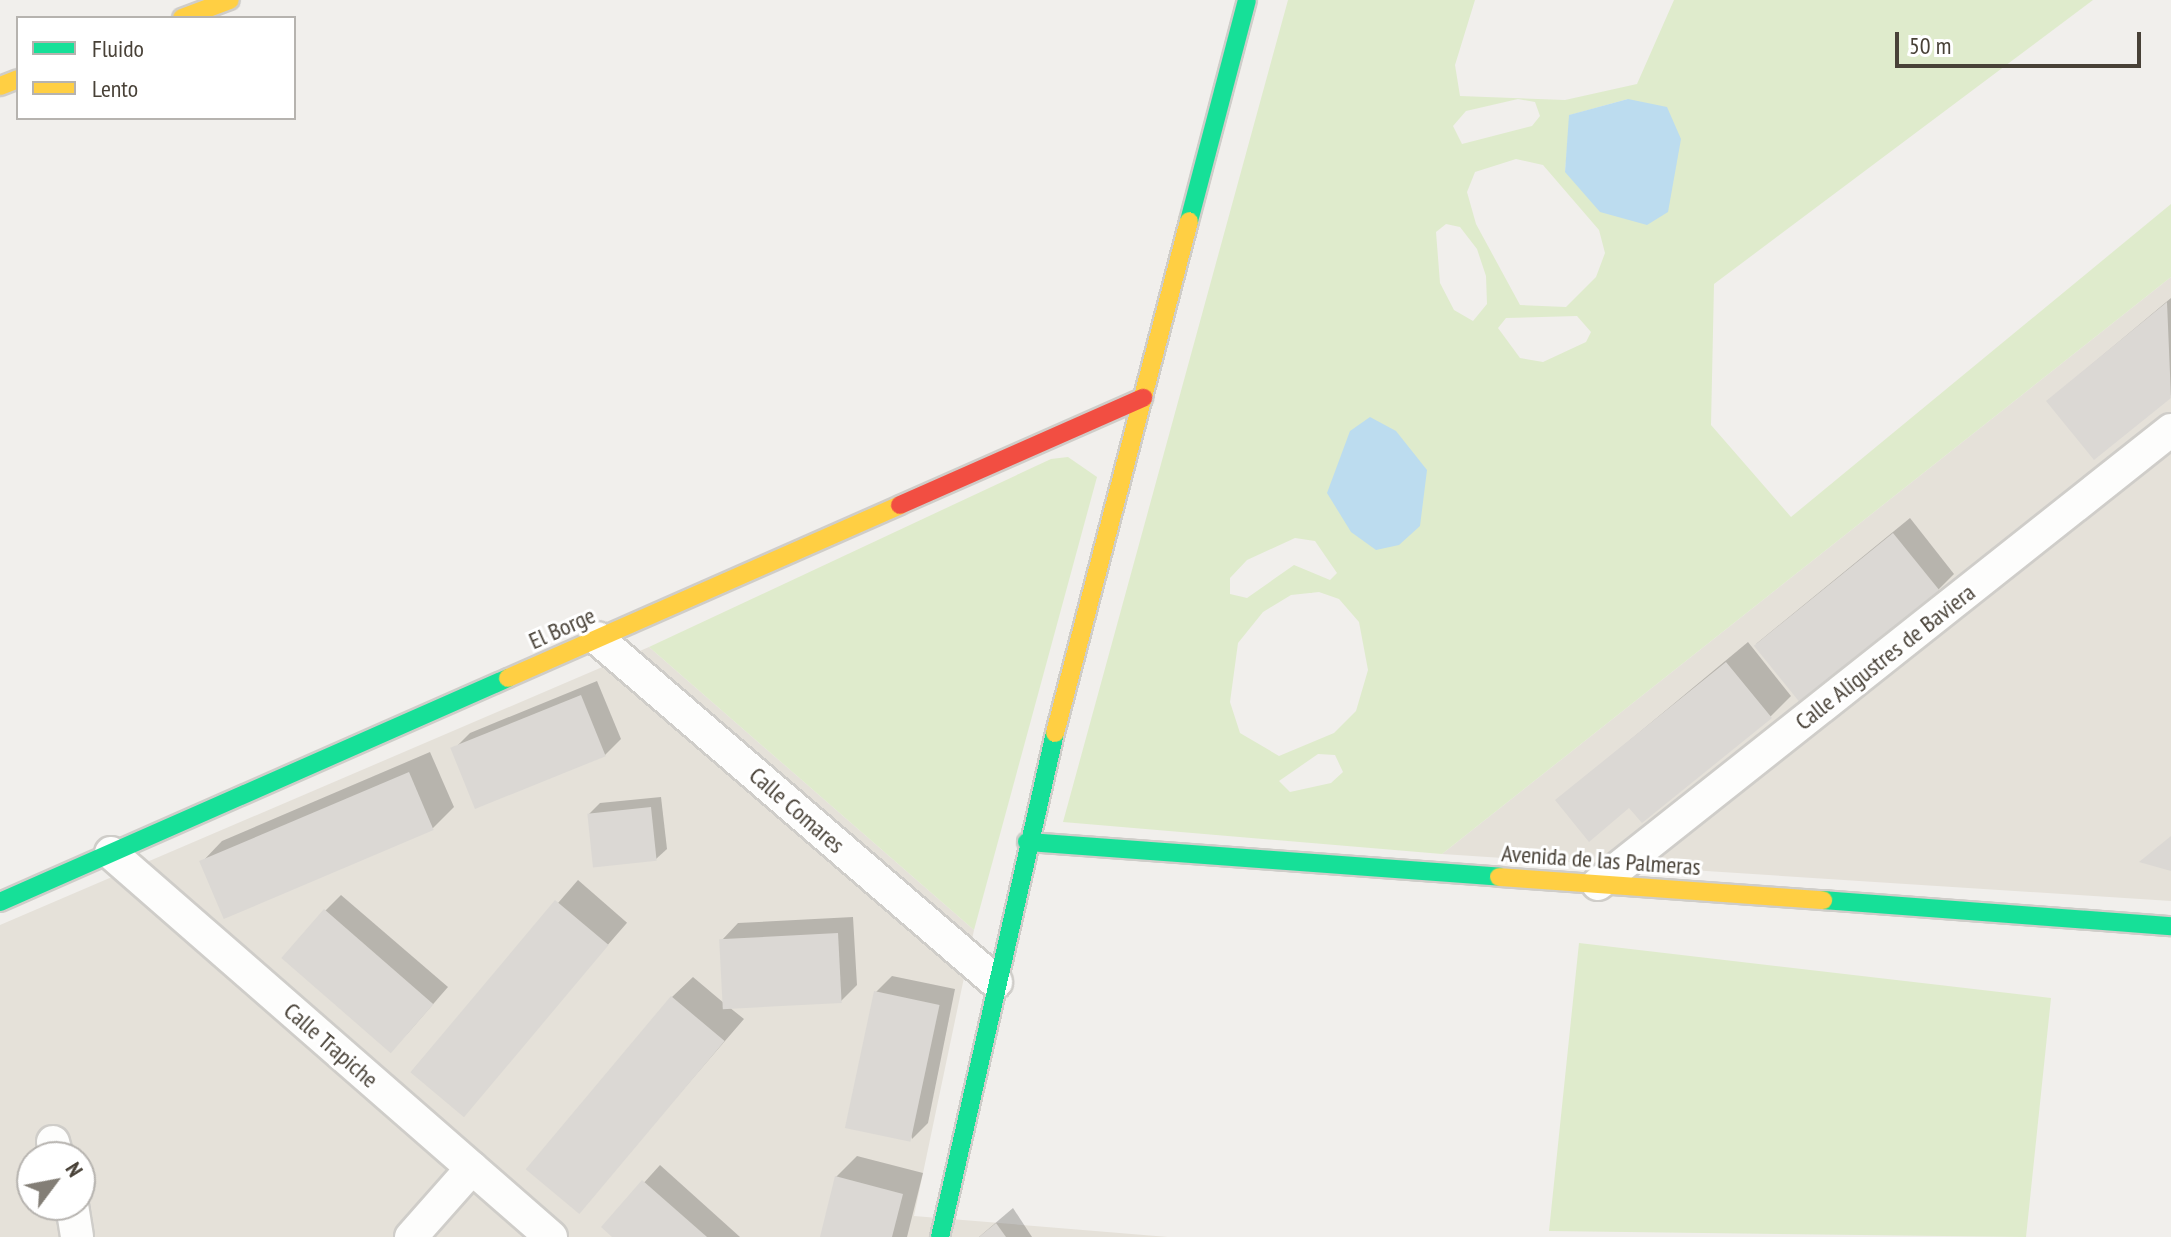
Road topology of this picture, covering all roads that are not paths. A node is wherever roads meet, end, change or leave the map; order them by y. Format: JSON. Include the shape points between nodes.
{"nodes":[{"id":1,"x":230,"y":0,"type":"edge"},
{"id":2,"x":1247,"y":0,"type":"edge"},
{"id":3,"x":187,"y":16,"type":"edge"},
{"id":4,"x":1143,"y":398,"type":"junction"},
{"id":5,"x":2171,"y":430,"type":"edge"},
{"id":6,"x":597,"y":638,"type":"junction"},
{"id":7,"x":1027,"y":842,"type":"junction"},
{"id":8,"x":111,"y":853,"type":"junction"},
{"id":9,"x":1598,"y":884,"type":"junction"},
{"id":10,"x":0,"y":902,"type":"edge"},
{"id":11,"x":2171,"y":926,"type":"edge"},
{"id":12,"x":996,"y":982,"type":"junction"},
{"id":13,"x":472,"y":1168,"type":"junction"},
{"id":14,"x":411,"y":1237,"type":"edge"},
{"id":15,"x":551,"y":1237,"type":"edge"},
{"id":16,"x":940,"y":1237,"type":"edge"}],
"edges":[{"from":1,"to":3,"type":"street"},
{"from":2,"to":4,"type":"street"},
{"from":4,"to":6,"type":"street","name":"El Borge"},
{"from":4,"to":7,"type":"street"},
{"from":5,"to":9,"type":"street","name":"Calle Aligustres de Baviera"},
{"from":6,"to":8,"type":"street","name":"El Borge"},
{"from":6,"to":12,"type":"street","name":"Calle Comares"},
{"from":7,"to":9,"type":"street","name":"Avenida de las Palmeras"},
{"from":7,"to":12,"type":"street"},
{"from":8,"to":10,"type":"street","name":"El Borge"},
{"from":8,"to":13,"type":"street","name":"Calle Trapiche"},
{"from":9,"to":11,"type":"street","name":"Avenida de las Palmeras"},
{"from":12,"to":16,"type":"street"},
{"from":13,"to":14,"type":"street"},
{"from":13,"to":15,"type":"street","name":"Calle Trapiche"}]}
